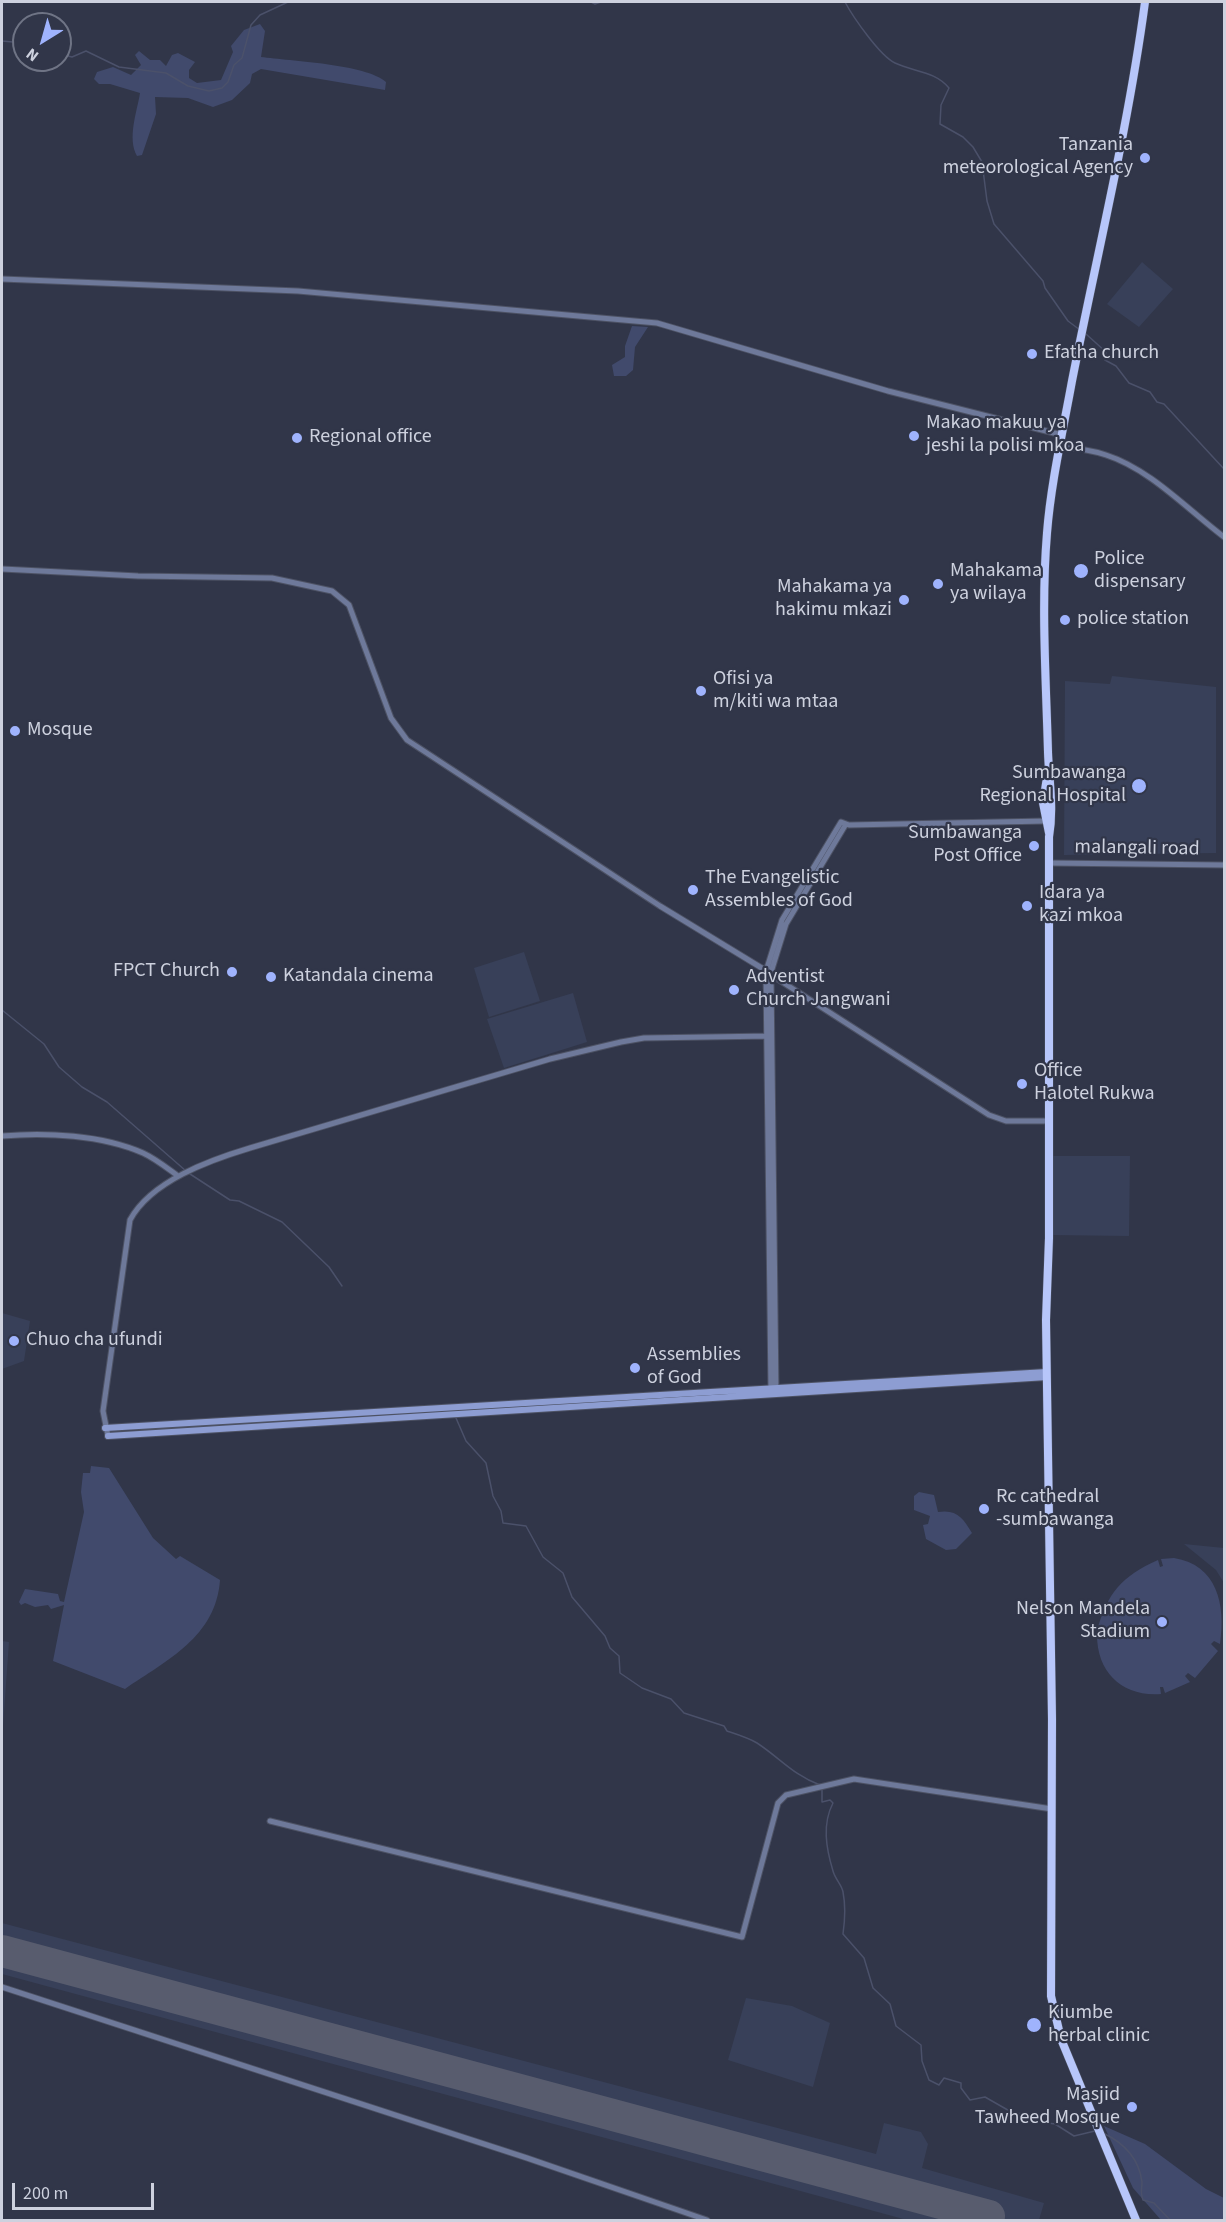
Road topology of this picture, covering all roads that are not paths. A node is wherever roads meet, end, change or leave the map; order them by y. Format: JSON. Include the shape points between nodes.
{"nodes":[{"id":1,"x":1145,"y":2,"type":"edge"},
{"id":2,"x":2,"y":279,"type":"edge"},
{"id":3,"x":1062,"y":435,"type":"junction"},
{"id":4,"x":1060,"y":447,"type":"junction"},
{"id":5,"x":1224,"y":537,"type":"edge"},
{"id":6,"x":2,"y":569,"type":"edge"},
{"id":7,"x":1048,"y":771,"type":"junction"},
{"id":8,"x":1043,"y":801,"type":"junction"},
{"id":9,"x":1053,"y":801,"type":"junction"},
{"id":10,"x":1053,"y":810,"type":"junction"},
{"id":11,"x":1044,"y":811,"type":"junction"},
{"id":12,"x":1046,"y":821,"type":"junction"},
{"id":13,"x":1050,"y":837,"type":"junction"},
{"id":14,"x":1049,"y":863,"type":"junction"},
{"id":15,"x":1224,"y":865,"type":"edge"},
{"id":16,"x":769,"y":973,"type":"junction"},
{"id":17,"x":768,"y":1036,"type":"junction"},
{"id":18,"x":1048,"y":1121,"type":"junction"},
{"id":19,"x":2,"y":1136,"type":"edge"},
{"id":20,"x":178,"y":1176,"type":"junction"},
{"id":21,"x":1047,"y":1374,"type":"junction"},
{"id":22,"x":774,"y":1390,"type":"junction"},
{"id":23,"x":105,"y":1428,"type":"junction"},
{"id":24,"x":108,"y":1436,"type":"joint"},
{"id":25,"x":1052,"y":1809,"type":"junction"},
{"id":26,"x":270,"y":1821,"type":"dead end"},
{"id":27,"x":2,"y":1987,"type":"edge"},
{"id":28,"x":707,"y":2220,"type":"edge"},
{"id":29,"x":1136,"y":2220,"type":"edge"}],
"edges":[{"from":1,"to":3,"type":"highway","via":[[1116,175]]},
{"from":2,"to":3,"type":"street","via":[[298,291],[657,323],[888,391]]},
{"from":3,"to":4,"type":"highway"},
{"from":4,"to":5,"type":"street","via":[[1114,457],[1147,477]]},
{"from":4,"to":7,"type":"highway","via":[[1047,535]]},
{"from":6,"to":16,"type":"street","via":[[272,578],[332,591],[349,605],[391,718],[407,740]]},
{"from":7,"to":8,"type":"highway"},
{"from":7,"to":9,"type":"highway"},
{"from":8,"to":9,"type":"highway"},
{"from":8,"to":11,"type":"highway"},
{"from":9,"to":10,"type":"highway"},
{"from":10,"to":11,"type":"highway"},
{"from":10,"to":13,"type":"highway"},
{"from":11,"to":12,"type":"highway"},
{"from":12,"to":13,"type":"highway"},
{"from":12,"to":16,"type":"street","via":[[844,823],[786,924]]},
{"from":13,"to":14,"type":"highway"},
{"from":14,"to":15,"type":"street","name":"malangali road"},
{"from":14,"to":18,"type":"highway"},
{"from":16,"to":17,"type":"street"},
{"from":16,"to":18,"type":"street","via":[[989,1115],[1006,1121]]},
{"from":17,"to":20,"type":"street","via":[[644,1038],[621,1042],[550,1059],[250,1148]]},
{"from":17,"to":22,"type":"street"},
{"from":18,"to":21,"type":"highway"},
{"from":19,"to":20,"type":"street","via":[[67,1137],[120,1145],[150,1157]]},
{"from":20,"to":23,"type":"street","via":[[139,1206],[130,1220],[103,1411]]},
{"from":21,"to":22,"type":"main road"},
{"from":21,"to":25,"type":"highway"},
{"from":22,"to":23,"type":"main road"},
{"from":22,"to":24,"type":"main road"},
{"from":23,"to":24,"type":"street"},
{"from":25,"to":26,"type":"street","via":[[863,1780],[843,1780],[780,1798],[742,1937]]},
{"from":25,"to":29,"type":"highway","via":[[1052,2006],[1061,2039]]},
{"from":27,"to":28,"type":"street"}]}
